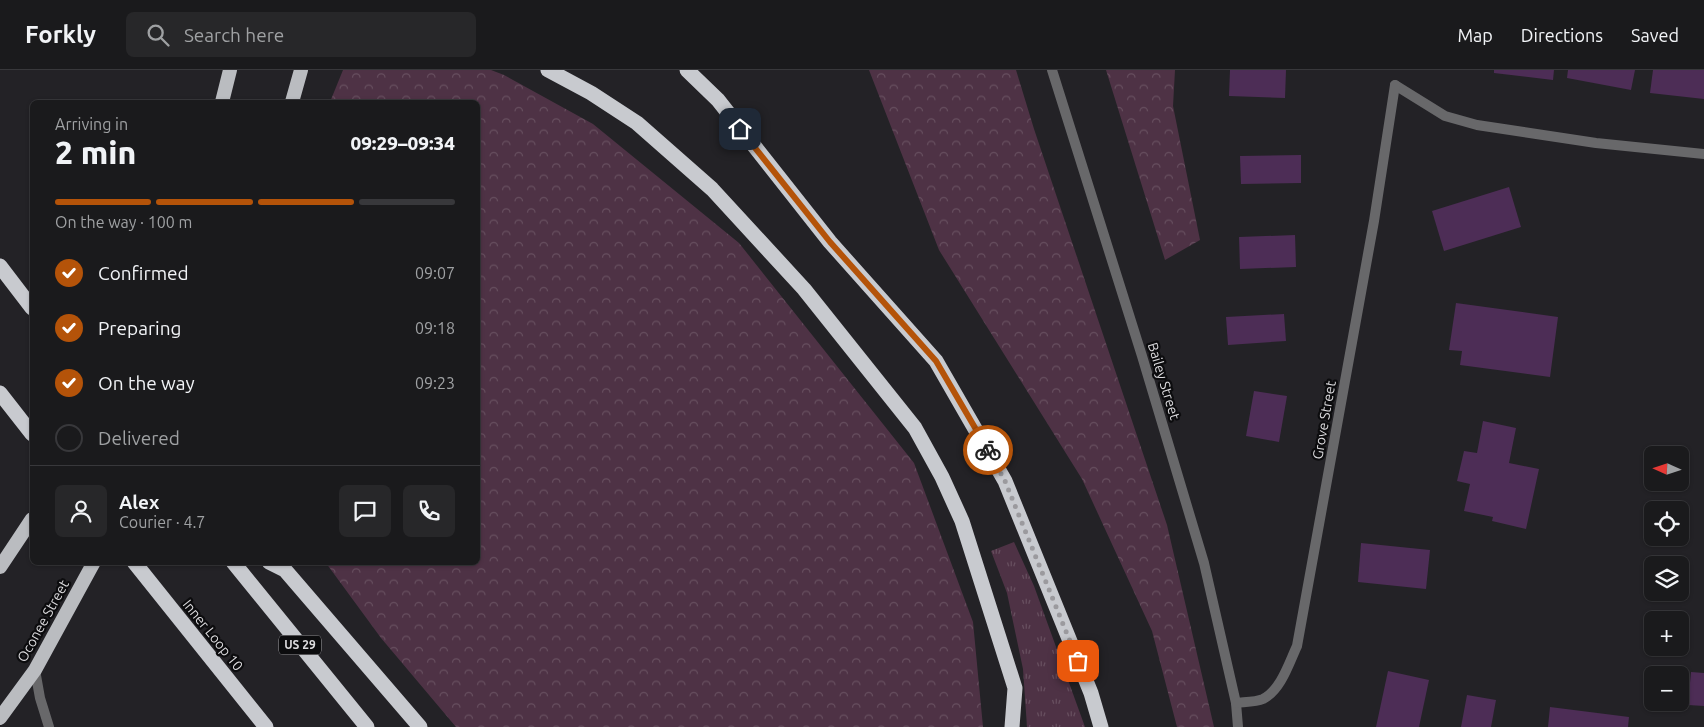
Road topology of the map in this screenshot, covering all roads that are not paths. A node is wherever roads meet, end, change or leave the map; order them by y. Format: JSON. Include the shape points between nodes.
{"nodes":[{"id":1,"x":230,"y":70,"type":"edge"},
{"id":2,"x":301,"y":70,"type":"edge"},
{"id":3,"x":548,"y":70,"type":"edge"},
{"id":4,"x":687,"y":70,"type":"edge"},
{"id":5,"x":1052,"y":70,"type":"edge"},
{"id":6,"x":222,"y":100,"type":"edge"},
{"id":7,"x":293,"y":100,"type":"edge"},
{"id":8,"x":1704,"y":154,"type":"edge"},
{"id":9,"x":0,"y":266,"type":"edge"},
{"id":10,"x":30,"y":305,"type":"edge"},
{"id":11,"x":0,"y":393,"type":"edge"},
{"id":12,"x":30,"y":431,"type":"edge"},
{"id":13,"x":30,"y":521,"type":"edge"},
{"id":14,"x":92,"y":565,"type":"edge"},
{"id":15,"x":136,"y":565,"type":"edge"},
{"id":16,"x":235,"y":565,"type":"edge"},
{"id":17,"x":275,"y":565,"type":"edge"},
{"id":18,"x":0,"y":567,"type":"edge"},
{"id":19,"x":35,"y":670,"type":"junction"},
{"id":20,"x":1236,"y":704,"type":"junction"},
{"id":21,"x":0,"y":718,"type":"edge"},
{"id":22,"x":49,"y":727,"type":"edge"},
{"id":23,"x":266,"y":727,"type":"edge"},
{"id":24,"x":367,"y":727,"type":"edge"},
{"id":25,"x":420,"y":727,"type":"edge"},
{"id":26,"x":1012,"y":727,"type":"edge"},
{"id":27,"x":1101,"y":727,"type":"edge"},
{"id":28,"x":1238,"y":727,"type":"edge"}],
"edges":[{"from":1,"to":6,"type":"highway"},
{"from":2,"to":7,"type":"highway"},
{"from":3,"to":26,"type":"highway","via":[[637,123],[712,189],[804,289],[915,428],[942,477],[965,530],[1015,688]]},
{"from":4,"to":27,"type":"highway","via":[[718,100],[830,242],[936,361],[1005,481],[1091,693]]},
{"from":5,"to":20,"type":"street","name":"Bailey Street","via":[[1204,563]]},
{"from":8,"to":20,"type":"street","name":"Grove Street","via":[[1596,143],[1477,125],[1445,116],[1395,85],[1374,221],[1297,646],[1274,690],[1263,699]]},
{"from":9,"to":10,"type":"highway"},
{"from":11,"to":12,"type":"highway"},
{"from":13,"to":18,"type":"highway"},
{"from":14,"to":19,"type":"highway","name":"Oconee Street"},
{"from":15,"to":23,"type":"highway","name":"Inner Loop 10"},
{"from":16,"to":24,"type":"highway","number":"US 29"},
{"from":17,"to":25,"type":"highway","via":[[285,570]]},
{"from":19,"to":21,"type":"highway","name":"Oconee Street"},
{"from":19,"to":22,"type":"street"},
{"from":20,"to":28,"type":"street"}]}
